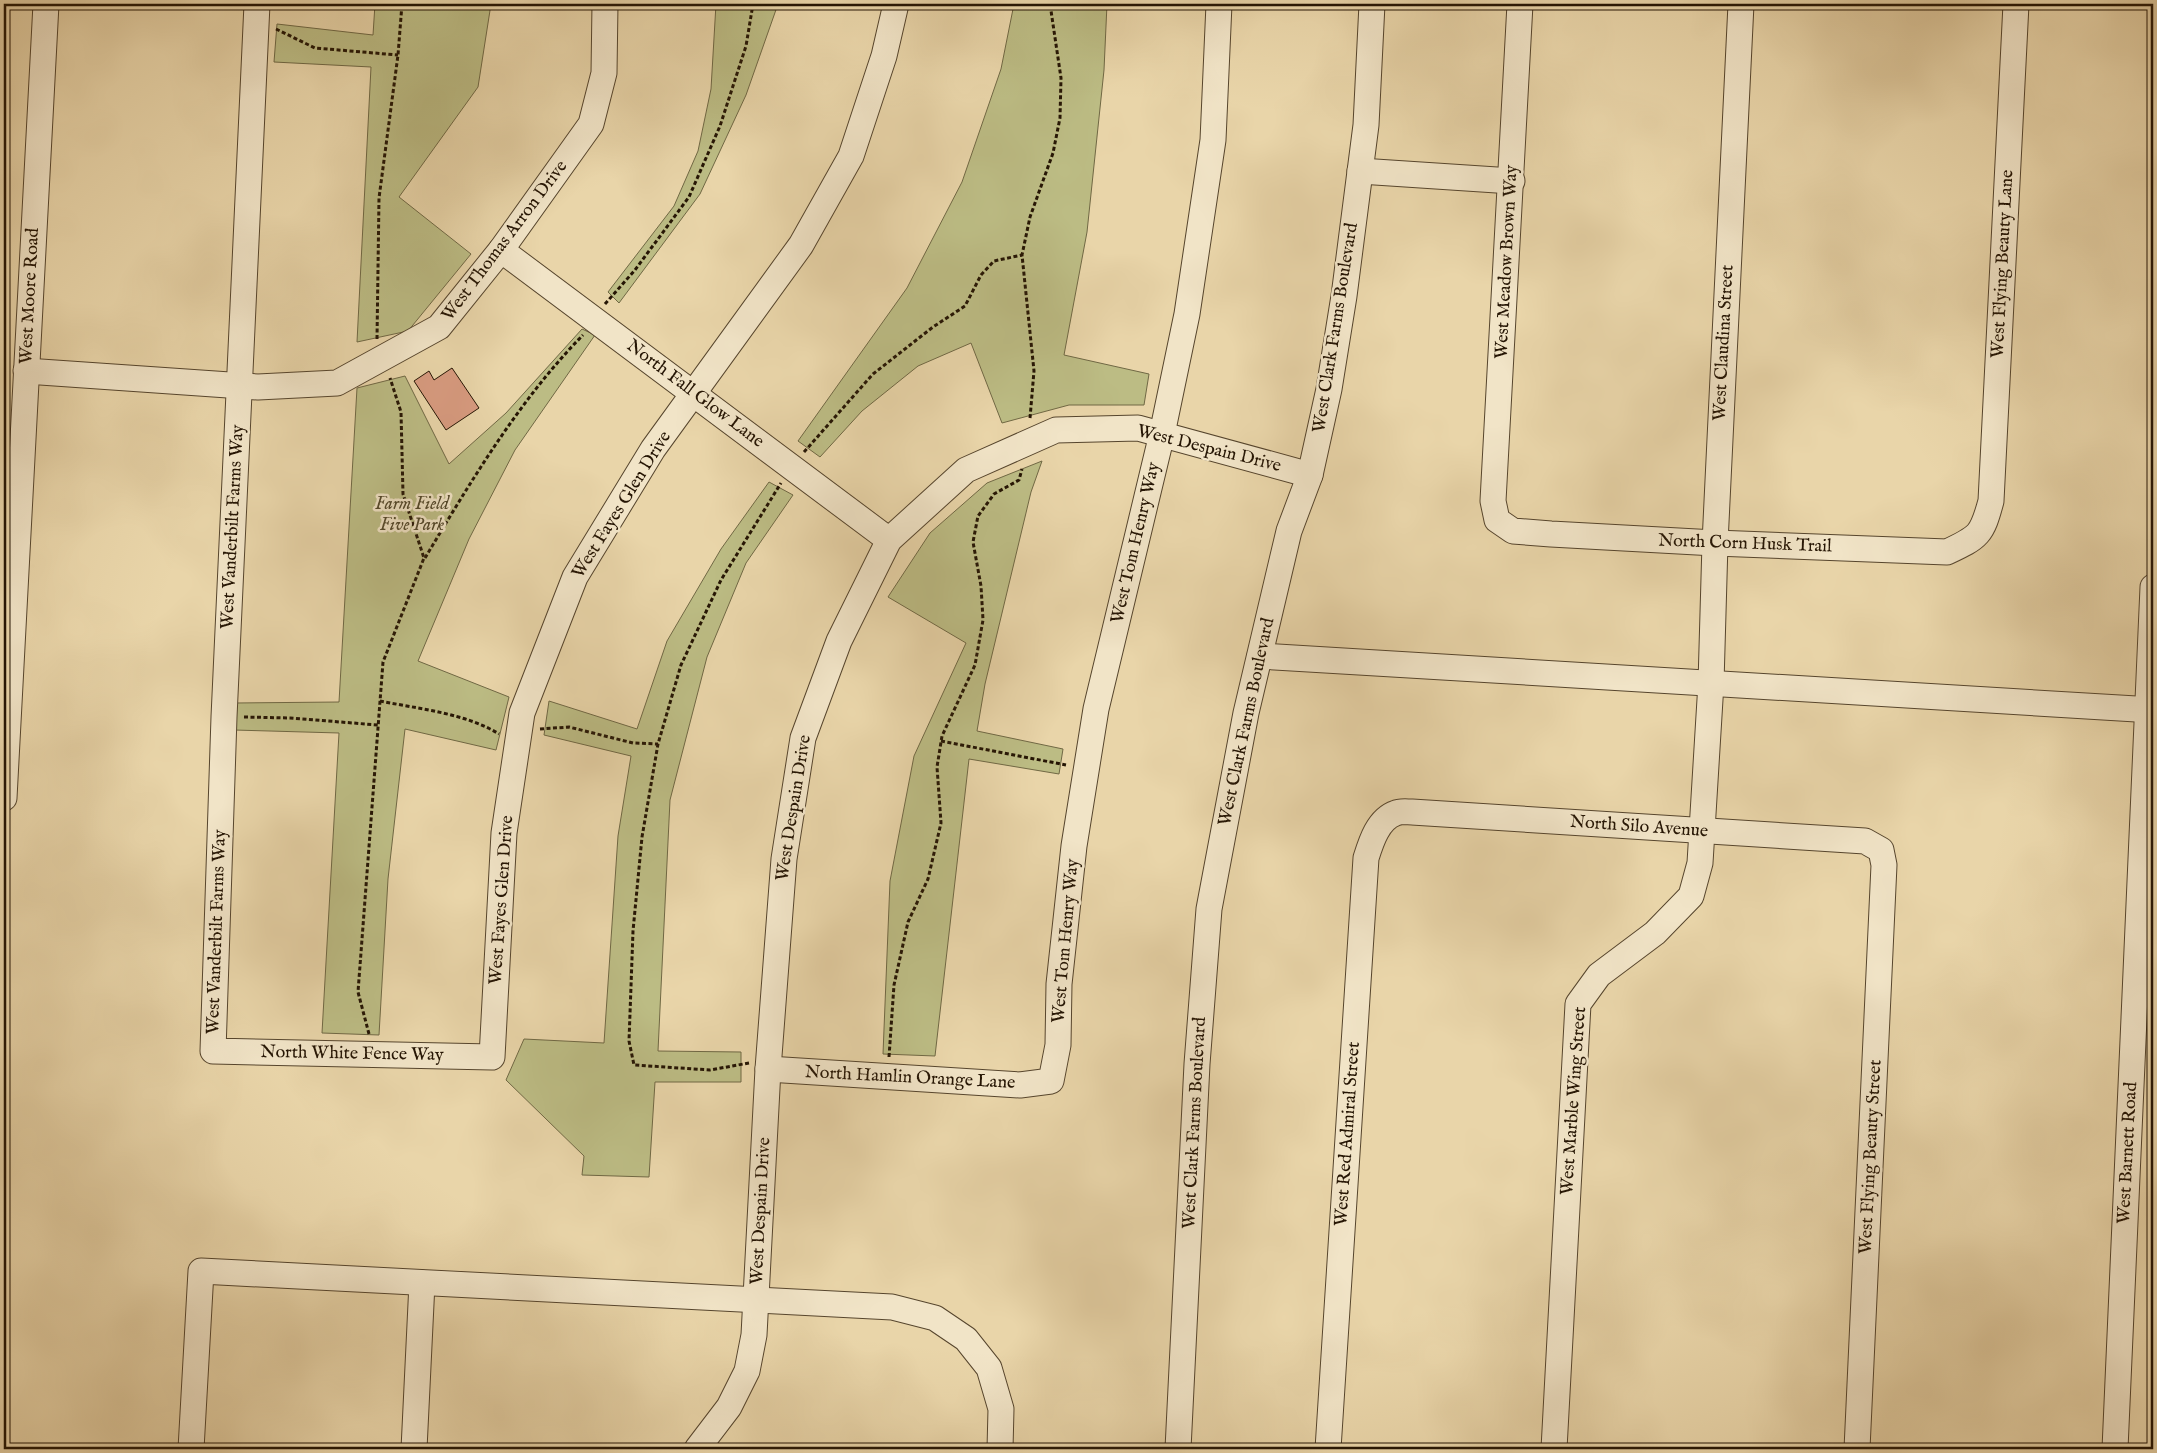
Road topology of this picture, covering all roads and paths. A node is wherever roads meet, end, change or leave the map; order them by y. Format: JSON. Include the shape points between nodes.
{"nodes":[{"id":1,"x":46,"y":4,"type":"edge"},
{"id":2,"x":402,"y":4,"type":"edge"},
{"id":3,"x":606,"y":4,"type":"edge"},
{"id":4,"x":753,"y":4,"type":"edge"},
{"id":5,"x":896,"y":4,"type":"edge"},
{"id":6,"x":1050,"y":4,"type":"edge"},
{"id":7,"x":1219,"y":4,"type":"edge"},
{"id":8,"x":1372,"y":4,"type":"edge"},
{"id":9,"x":1520,"y":4,"type":"edge"},
{"id":10,"x":1741,"y":4,"type":"edge"},
{"id":11,"x":2016,"y":4,"type":"edge"},
{"id":12,"x":257,"y":12,"type":"edge"},
{"id":13,"x":398,"y":55,"type":"junction"},
{"id":14,"x":1360,"y":172,"type":"junction"},
{"id":15,"x":1512,"y":181,"type":"junction"},
{"id":16,"x":501,"y":250,"type":"junction"},
{"id":17,"x":1022,"y":255,"type":"junction"},
{"id":18,"x":592,"y":317,"type":"junction"},
{"id":19,"x":383,"y":358,"type":"junction"},
{"id":20,"x":26,"y":371,"type":"junction"},
{"id":21,"x":240,"y":386,"type":"junction"},
{"id":22,"x":694,"y":393,"type":"junction"},
{"id":23,"x":1162,"y":434,"type":"junction"},
{"id":24,"x":1028,"y":443,"type":"junction"},
{"id":25,"x":792,"y":466,"type":"junction"},
{"id":26,"x":1310,"y":475,"type":"junction"},
{"id":27,"x":1498,"y":520,"type":"joint"},
{"id":28,"x":1985,"y":524,"type":"joint"},
{"id":29,"x":889,"y":540,"type":"junction"},
{"id":30,"x":1715,"y":543,"type":"junction"},
{"id":31,"x":424,"y":558,"type":"junction"},
{"id":32,"x":2153,"y":587,"type":"edge"},
{"id":33,"x":1260,"y":656,"type":"junction"},
{"id":34,"x":1711,"y":683,"type":"junction"},
{"id":35,"x":380,"y":701,"type":"junction"},
{"id":36,"x":2150,"y":710,"type":"edge"},
{"id":37,"x":224,"y":717,"type":"junction"},
{"id":38,"x":378,"y":725,"type":"junction"},
{"id":39,"x":941,"y":741,"type":"junction"},
{"id":40,"x":658,"y":744,"type":"junction"},
{"id":41,"x":518,"y":746,"type":"junction"},
{"id":42,"x":1087,"y":769,"type":"junction"},
{"id":43,"x":4,"y":798,"type":"edge"},
{"id":44,"x":1383,"y":822,"type":"joint"},
{"id":45,"x":1702,"y":831,"type":"junction"},
{"id":46,"x":1884,"y":865,"type":"joint"},
{"id":47,"x":213,"y":1051,"type":"joint"},
{"id":48,"x":374,"y":1054,"type":"junction"},
{"id":49,"x":492,"y":1057,"type":"joint"},
{"id":50,"x":769,"y":1064,"type":"junction"},
{"id":51,"x":888,"y":1077,"type":"junction"},
{"id":52,"x":1051,"y":1081,"type":"joint"},
{"id":53,"x":422,"y":1283,"type":"junction"},
{"id":54,"x":756,"y":1301,"type":"junction"},
{"id":55,"x":191,"y":1449,"type":"edge"},
{"id":56,"x":414,"y":1449,"type":"edge"},
{"id":57,"x":697,"y":1449,"type":"edge"},
{"id":58,"x":1000,"y":1449,"type":"edge"},
{"id":59,"x":1178,"y":1449,"type":"edge"},
{"id":60,"x":1328,"y":1449,"type":"edge"},
{"id":61,"x":1554,"y":1449,"type":"edge"},
{"id":62,"x":1857,"y":1449,"type":"edge"},
{"id":63,"x":2115,"y":1449,"type":"edge"}],
"edges":[{"from":1,"to":20,"type":"street","name":"West Moore Road"},
{"from":2,"to":13,"type":"path"},
{"from":3,"to":16,"type":"street","name":"West Thomas Arron Drive","via":[[604,73],[591,124]]},
{"from":4,"to":18,"type":"path","via":[[746,46],[720,126],[689,197],[635,270]]},
{"from":5,"to":22,"type":"street","name":"West Fayes Glen Drive","via":[[884,56],[851,156],[801,245]]},
{"from":6,"to":17,"type":"path","via":[[1061,78],[1060,118],[1053,153],[1030,217]]},
{"from":7,"to":23,"type":"street","name":"West Tom Henry Way","via":[[1213,140],[1187,314]]},
{"from":8,"to":14,"type":"street","name":"West Clark Farms Boulevard","via":[[1366,125]]},
{"from":9,"to":15,"type":"street","name":"West Meadow Brown Way"},
{"from":10,"to":30,"type":"street","name":"West Claudina Street"},
{"from":11,"to":28,"type":"street","name":"West Flying Beauty Lane","via":[[1991,501]]},
{"from":12,"to":13,"type":"path","via":[[315,48]]},
{"from":12,"to":21,"type":"street","name":"West Vanderbilt Farms Way"},
{"from":13,"to":19,"type":"path","via":[[379,198],[376,338]]},
{"from":14,"to":15,"type":"street"},
{"from":14,"to":26,"type":"street","name":"West Clark Farms Boulevard","via":[[1329,389]]},
{"from":15,"to":27,"type":"street","name":"West Meadow Brown Way","via":[[1493,500]]},
{"from":16,"to":18,"type":"street","name":"North Fall Glow Lane"},
{"from":16,"to":19,"type":"street","name":"West Thomas Arron Drive","via":[[439,327]]},
{"from":17,"to":24,"type":"path","via":[[1034,371]]},
{"from":17,"to":25,"type":"path","via":[[994,261],[981,275],[965,306],[873,374]]},
{"from":18,"to":22,"type":"street","name":"North Fall Glow Lane"},
{"from":18,"to":31,"type":"path","via":[[584,333],[554,364],[472,479]]},
{"from":19,"to":21,"type":"street","name":"West Thomas Arron Drive","via":[[337,383]]},
{"from":19,"to":31,"type":"path","via":[[401,412],[403,494]]},
{"from":20,"to":21,"type":"street","name":"West Thomas Arron Drive"},
{"from":20,"to":43,"type":"street","name":"West Moore Road"},
{"from":21,"to":37,"type":"street","name":"West Vanderbilt Farms Way"},
{"from":22,"to":25,"type":"street","name":"North Fall Glow Lane"},
{"from":22,"to":41,"type":"street","name":"West Fayes Glen Drive","via":[[653,449],[575,577],[522,713]]},
{"from":23,"to":24,"type":"street","name":"West Despain Drive","via":[[1138,428],[1056,430]]},
{"from":23,"to":26,"type":"street","name":"West Despain Drive"},
{"from":23,"to":42,"type":"street","name":"West Tom Henry Way","via":[[1096,709]]},
{"from":24,"to":29,"type":"street","name":"West Despain Drive","via":[[966,470]]},
{"from":24,"to":39,"type":"path","via":[[1019,480],[994,494],[978,516],[973,542],[983,620],[975,665]]},
{"from":25,"to":29,"type":"street","name":"North Fall Glow Lane"},
{"from":25,"to":40,"type":"path","via":[[721,580],[681,665]]},
{"from":26,"to":33,"type":"street","name":"West Clark Farms Boulevard","via":[[1289,531]]},
{"from":27,"to":30,"type":"street","name":"North Corn Husk Trail","via":[[1513,530]]},
{"from":28,"to":30,"type":"street","name":"North Corn Husk Trail","via":[[1974,539],[1947,552]]},
{"from":29,"to":50,"type":"street","name":"West Despain Drive","via":[[839,641],[803,738],[784,859]]},
{"from":30,"to":34,"type":"street","name":"West Claudina Street"},
{"from":31,"to":35,"type":"path","via":[[383,662]]},
{"from":32,"to":36,"type":"street","name":"West Barnett Road"},
{"from":33,"to":34,"type":"street"},
{"from":33,"to":59,"type":"street","name":"West Clark Farms Boulevard","via":[[1246,714],[1210,910],[1197,1064]]},
{"from":34,"to":36,"type":"street"},
{"from":34,"to":45,"type":"street","name":"West Marble Wing Street"},
{"from":35,"to":38,"type":"path"},
{"from":35,"to":41,"type":"path","via":[[484,725]]},
{"from":36,"to":63,"type":"street","name":"West Barnett Road"},
{"from":37,"to":38,"type":"path"},
{"from":37,"to":47,"type":"street","name":"West Vanderbilt Farms Way"},
{"from":38,"to":48,"type":"path","via":[[358,992]]},
{"from":39,"to":42,"type":"path"},
{"from":39,"to":51,"type":"path","via":[[937,767],[941,823],[928,879],[908,922],[894,985]]},
{"from":40,"to":41,"type":"path","via":[[633,743],[569,727],[532,730]]},
{"from":40,"to":50,"type":"path","via":[[642,837],[633,930],[629,1042],[634,1064],[710,1070]]},
{"from":41,"to":49,"type":"street","name":"West Fayes Glen Drive","via":[[504,833]]},
{"from":42,"to":52,"type":"street","name":"West Tom Henry Way","via":[[1073,856],[1059,984],[1058,1045]]},
{"from":44,"to":45,"type":"street","name":"North Silo Avenue","via":[[1396,813],[1412,812]]},
{"from":44,"to":60,"type":"street","name":"West Red Admiral Street","via":[[1373,837],[1366,858]]},
{"from":45,"to":46,"type":"street","name":"North Silo Avenue","via":[[1865,841],[1881,850]]},
{"from":45,"to":61,"type":"street","name":"West Marble Wing Street","via":[[1700,863],[1691,896],[1655,933],[1599,975],[1578,1004]]},
{"from":46,"to":62,"type":"street","name":"West Flying Beauty Street"},
{"from":47,"to":48,"type":"street","name":"North White Fence Way"},
{"from":48,"to":49,"type":"street","name":"North White Fence Way"},
{"from":50,"to":51,"type":"street","name":"North Hamlin Orange Lane"},
{"from":50,"to":54,"type":"street","name":"West Despain Drive"},
{"from":51,"to":52,"type":"street","name":"North Hamlin Orange Lane","via":[[1020,1086]]},
{"from":53,"to":54,"type":"street"},
{"from":53,"to":55,"type":"street","via":[[201,1271]]},
{"from":53,"to":56,"type":"street"},
{"from":54,"to":57,"type":"street","name":"West Despain Drive","via":[[747,1371],[729,1407]]},
{"from":54,"to":58,"type":"street","via":[[892,1307],[935,1318],[966,1339],[989,1368],[1001,1409]]}]}
